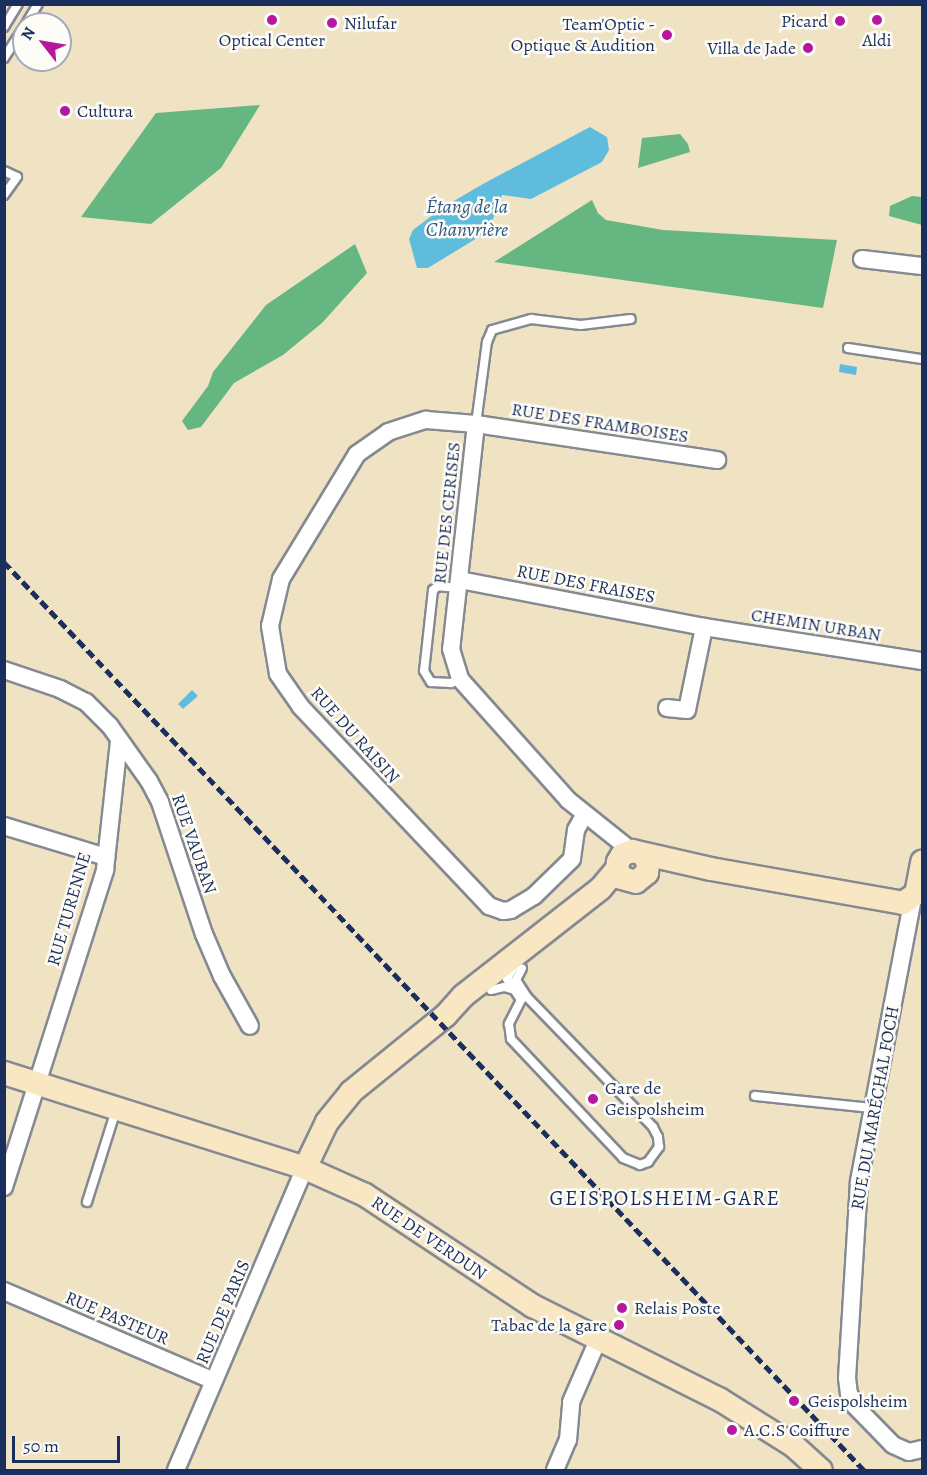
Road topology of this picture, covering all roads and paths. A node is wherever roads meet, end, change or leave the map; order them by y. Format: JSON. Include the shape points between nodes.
{"nodes":[{"id":1,"x":18,"y":4,"type":"edge"},
{"id":2,"x":4,"y":27,"type":"edge"},
{"id":3,"x":4,"y":171,"type":"edge"},
{"id":4,"x":4,"y":195,"type":"edge"},
{"id":5,"x":862,"y":259,"type":"dead end"},
{"id":6,"x":922,"y":267,"type":"edge"},
{"id":7,"x":631,"y":319,"type":"dead end"},
{"id":8,"x":848,"y":348,"type":"dead end"},
{"id":9,"x":922,"y":358,"type":"edge"},
{"id":10,"x":476,"y":424,"type":"junction"},
{"id":11,"x":717,"y":460,"type":"dead end"},
{"id":12,"x":459,"y":584,"type":"junction"},
{"id":13,"x":704,"y":627,"type":"junction"},
{"id":14,"x":922,"y":661,"type":"edge"},
{"id":15,"x":4,"y":670,"type":"edge"},
{"id":16,"x":460,"y":679,"type":"junction"},
{"id":17,"x":667,"y":708,"type":"dead end"},
{"id":18,"x":119,"y":741,"type":"junction"},
{"id":19,"x":568,"y":800,"type":"junction"},
{"id":20,"x":581,"y":821,"type":"junction"},
{"id":21,"x":4,"y":826,"type":"edge"},
{"id":22,"x":106,"y":857,"type":"junction"},
{"id":23,"x":922,"y":862,"type":"edge"},
{"id":24,"x":631,"y":865,"type":"junction"},
{"id":25,"x":913,"y":898,"type":"junction"},
{"id":26,"x":572,"y":912,"type":"junction"},
{"id":27,"x":509,"y":982,"type":"junction"},
{"id":28,"x":524,"y":998,"type":"junction"},
{"id":29,"x":446,"y":1015,"type":"junction"},
{"id":30,"x":250,"y":1026,"type":"dead end"},
{"id":31,"x":4,"y":1073,"type":"edge"},
{"id":32,"x":37,"y":1084,"type":"junction"},
{"id":33,"x":755,"y":1096,"type":"dead end"},
{"id":34,"x":872,"y":1108,"type":"junction"},
{"id":35,"x":116,"y":1110,"type":"junction"},
{"id":36,"x":305,"y":1168,"type":"junction"},
{"id":37,"x":4,"y":1186,"type":"edge"},
{"id":38,"x":87,"y":1202,"type":"dead end"},
{"id":39,"x":4,"y":1291,"type":"edge"},
{"id":40,"x":598,"y":1340,"type":"junction"},
{"id":41,"x":214,"y":1381,"type":"junction"},
{"id":42,"x":922,"y":1449,"type":"edge"},
{"id":43,"x":176,"y":1470,"type":"edge"},
{"id":44,"x":555,"y":1470,"type":"edge"},
{"id":45,"x":821,"y":1470,"type":"edge"}],
"edges":[{"from":1,"to":2,"type":"lane"},
{"from":3,"to":4,"type":"lane","via":[[17,177]]},
{"from":5,"to":6,"type":"street"},
{"from":7,"to":10,"type":"lane","name":"RUE DES CERISES","via":[[581,325],[531,319],[492,330]]},
{"from":8,"to":9,"type":"lane"},
{"from":10,"to":11,"type":"street","name":"RUE DES FRAMBOISES"},
{"from":10,"to":12,"type":"street","name":"RUE DES CERISES"},
{"from":10,"to":20,"type":"street","name":"RUE DU RAISIN","via":[[426,420],[388,432],[357,454],[281,579],[270,626],[279,674],[300,707],[483,900],[496,909],[522,906],[572,859]]},
{"from":12,"to":13,"type":"street","name":"RUE DES FRAISES"},
{"from":12,"to":16,"type":"street","name":"RUE DES CERISES","via":[[452,649]]},
{"from":12,"to":16,"type":"lane","via":[[433,590],[424,671],[431,682],[451,683]]},
{"from":13,"to":14,"type":"street","name":"CHEMIN URBAN"},
{"from":13,"to":17,"type":"street","via":[[687,710]]},
{"from":15,"to":18,"type":"street","name":"RUE VAUBAN","via":[[86,702]]},
{"from":16,"to":19,"type":"street","name":"RUE DES CERISES"},
{"from":18,"to":22,"type":"street","name":"RUE TURENNE"},
{"from":18,"to":30,"type":"street","name":"RUE VAUBAN","via":[[156,792],[204,934]]},
{"from":19,"to":20,"type":"street","name":"RUE DES CERISES"},
{"from":19,"to":24,"type":"street","name":"RUE DES CERISES"},
{"from":20,"to":24,"type":"street","name":"RUE DES CERISES"},
{"from":21,"to":22,"type":"street"},
{"from":22,"to":32,"type":"street","name":"RUE TURENNE"},
{"from":23,"to":25,"type":"main road","name":"RUE DU MARÉCHAL FOCH"},
{"from":24,"to":25,"type":"main road","via":[[677,859],[711,869],[895,902]]},
{"from":24,"to":26,"type":"main road"},
{"from":24,"to":27,"type":"main road"},
{"from":25,"to":34,"type":"street","name":"RUE DU MARÉCHAL FOCH"},
{"from":26,"to":27,"type":"lane","via":[[513,967]]},
{"from":26,"to":29,"type":"main road","via":[[454,1004]]},
{"from":27,"to":28,"type":"lane"},
{"from":27,"to":28,"type":"lane","via":[[516,980]]},
{"from":27,"to":29,"type":"main road"},
{"from":28,"to":28,"type":"lane","via":[[509,1024],[511,1040],[623,1158],[640,1165],[648,1162],[659,1147],[653,1127]]},
{"from":29,"to":36,"type":"main road","via":[[343,1101]]},
{"from":31,"to":32,"type":"main road","name":"RUE DE VERDUN"},
{"from":32,"to":35,"type":"main road","name":"RUE DE VERDUN"},
{"from":32,"to":37,"type":"street"},
{"from":33,"to":34,"type":"lane"},
{"from":34,"to":42,"type":"street","name":"RUE DU MARÉCHAL FOCH","via":[[855,1223],[849,1394],[855,1406],[898,1449]]},
{"from":35,"to":36,"type":"main road","name":"RUE DE VERDUN"},
{"from":35,"to":38,"type":"lane"},
{"from":36,"to":40,"type":"main road","name":"RUE DE VERDUN","via":[[380,1203],[513,1294]]},
{"from":36,"to":41,"type":"street","name":"RUE DE PARIS"},
{"from":39,"to":41,"type":"street","name":"RUE PASTEUR"},
{"from":40,"to":44,"type":"street","via":[[572,1402],[568,1440]]},
{"from":40,"to":45,"type":"main road","name":"RUE DE VERDUN","via":[[720,1398],[794,1446]]},
{"from":41,"to":43,"type":"street","name":"RUE DE PARIS"}]}
